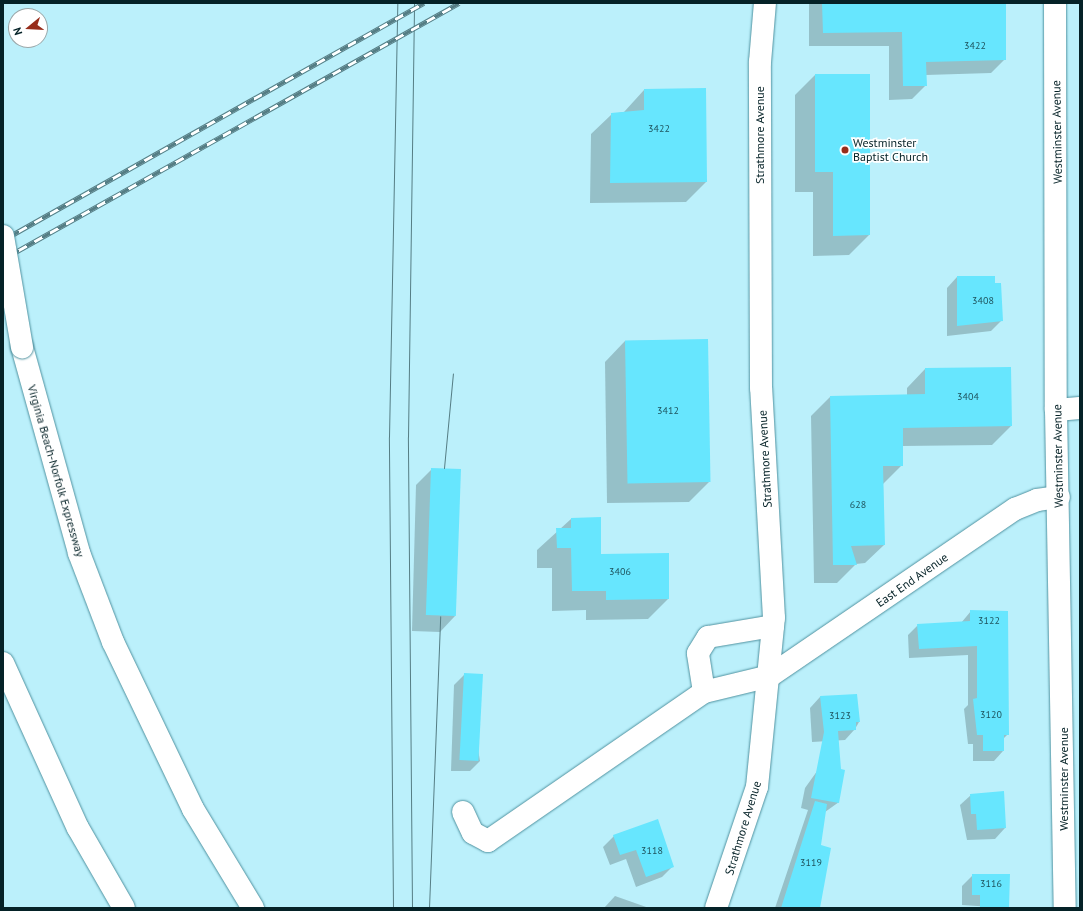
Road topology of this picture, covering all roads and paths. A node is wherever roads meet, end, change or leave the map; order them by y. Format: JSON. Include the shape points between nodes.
{"nodes":[{"id":1,"x":765,"y":3,"type":"edge"},
{"id":2,"x":1055,"y":3,"type":"edge"},
{"id":3,"x":3,"y":236,"type":"edge"},
{"id":4,"x":1080,"y":408,"type":"edge"},
{"id":5,"x":1056,"y":410,"type":"junction"},
{"id":6,"x":1059,"y":497,"type":"junction"},
{"id":7,"x":773,"y":626,"type":"junction"},
{"id":8,"x":3,"y":663,"type":"edge"},
{"id":9,"x":770,"y":676,"type":"junction"},
{"id":10,"x":704,"y":692,"type":"junction"},
{"id":11,"x":463,"y":812,"type":"dead end"},
{"id":12,"x":124,"y":908,"type":"edge"},
{"id":13,"x":253,"y":908,"type":"edge"},
{"id":14,"x":716,"y":908,"type":"edge"},
{"id":15,"x":1065,"y":908,"type":"edge"}],
"edges":[{"from":1,"to":7,"type":"main road","name":"Strathmore Avenue","via":[[760,62],[761,388]]},
{"from":2,"to":5,"type":"main road","name":"Westminster Avenue"},
{"from":3,"to":13,"type":"main road","name":"Virginia Beach-Norfolk Expressway","bridge":true,"via":[[22,347],[79,553],[113,642],[193,809]]},
{"from":4,"to":5,"type":"main road"},
{"from":5,"to":6,"type":"main road","name":"Westminster Avenue"},
{"from":6,"to":9,"type":"main road","name":"East End Avenue","via":[[1037,500],[1015,509]]},
{"from":6,"to":15,"type":"main road","name":"Westminster Avenue"},
{"from":7,"to":9,"type":"main road","name":"Strathmore Avenue"},
{"from":7,"to":10,"type":"main road","via":[[708,637],[698,653]]},
{"from":8,"to":12,"type":"main road","via":[[78,828]]},
{"from":9,"to":10,"type":"main road"},
{"from":9,"to":14,"type":"main road","name":"Strathmore Avenue","via":[[757,788]]},
{"from":10,"to":11,"type":"main road","via":[[488,841],[473,833]]}]}
